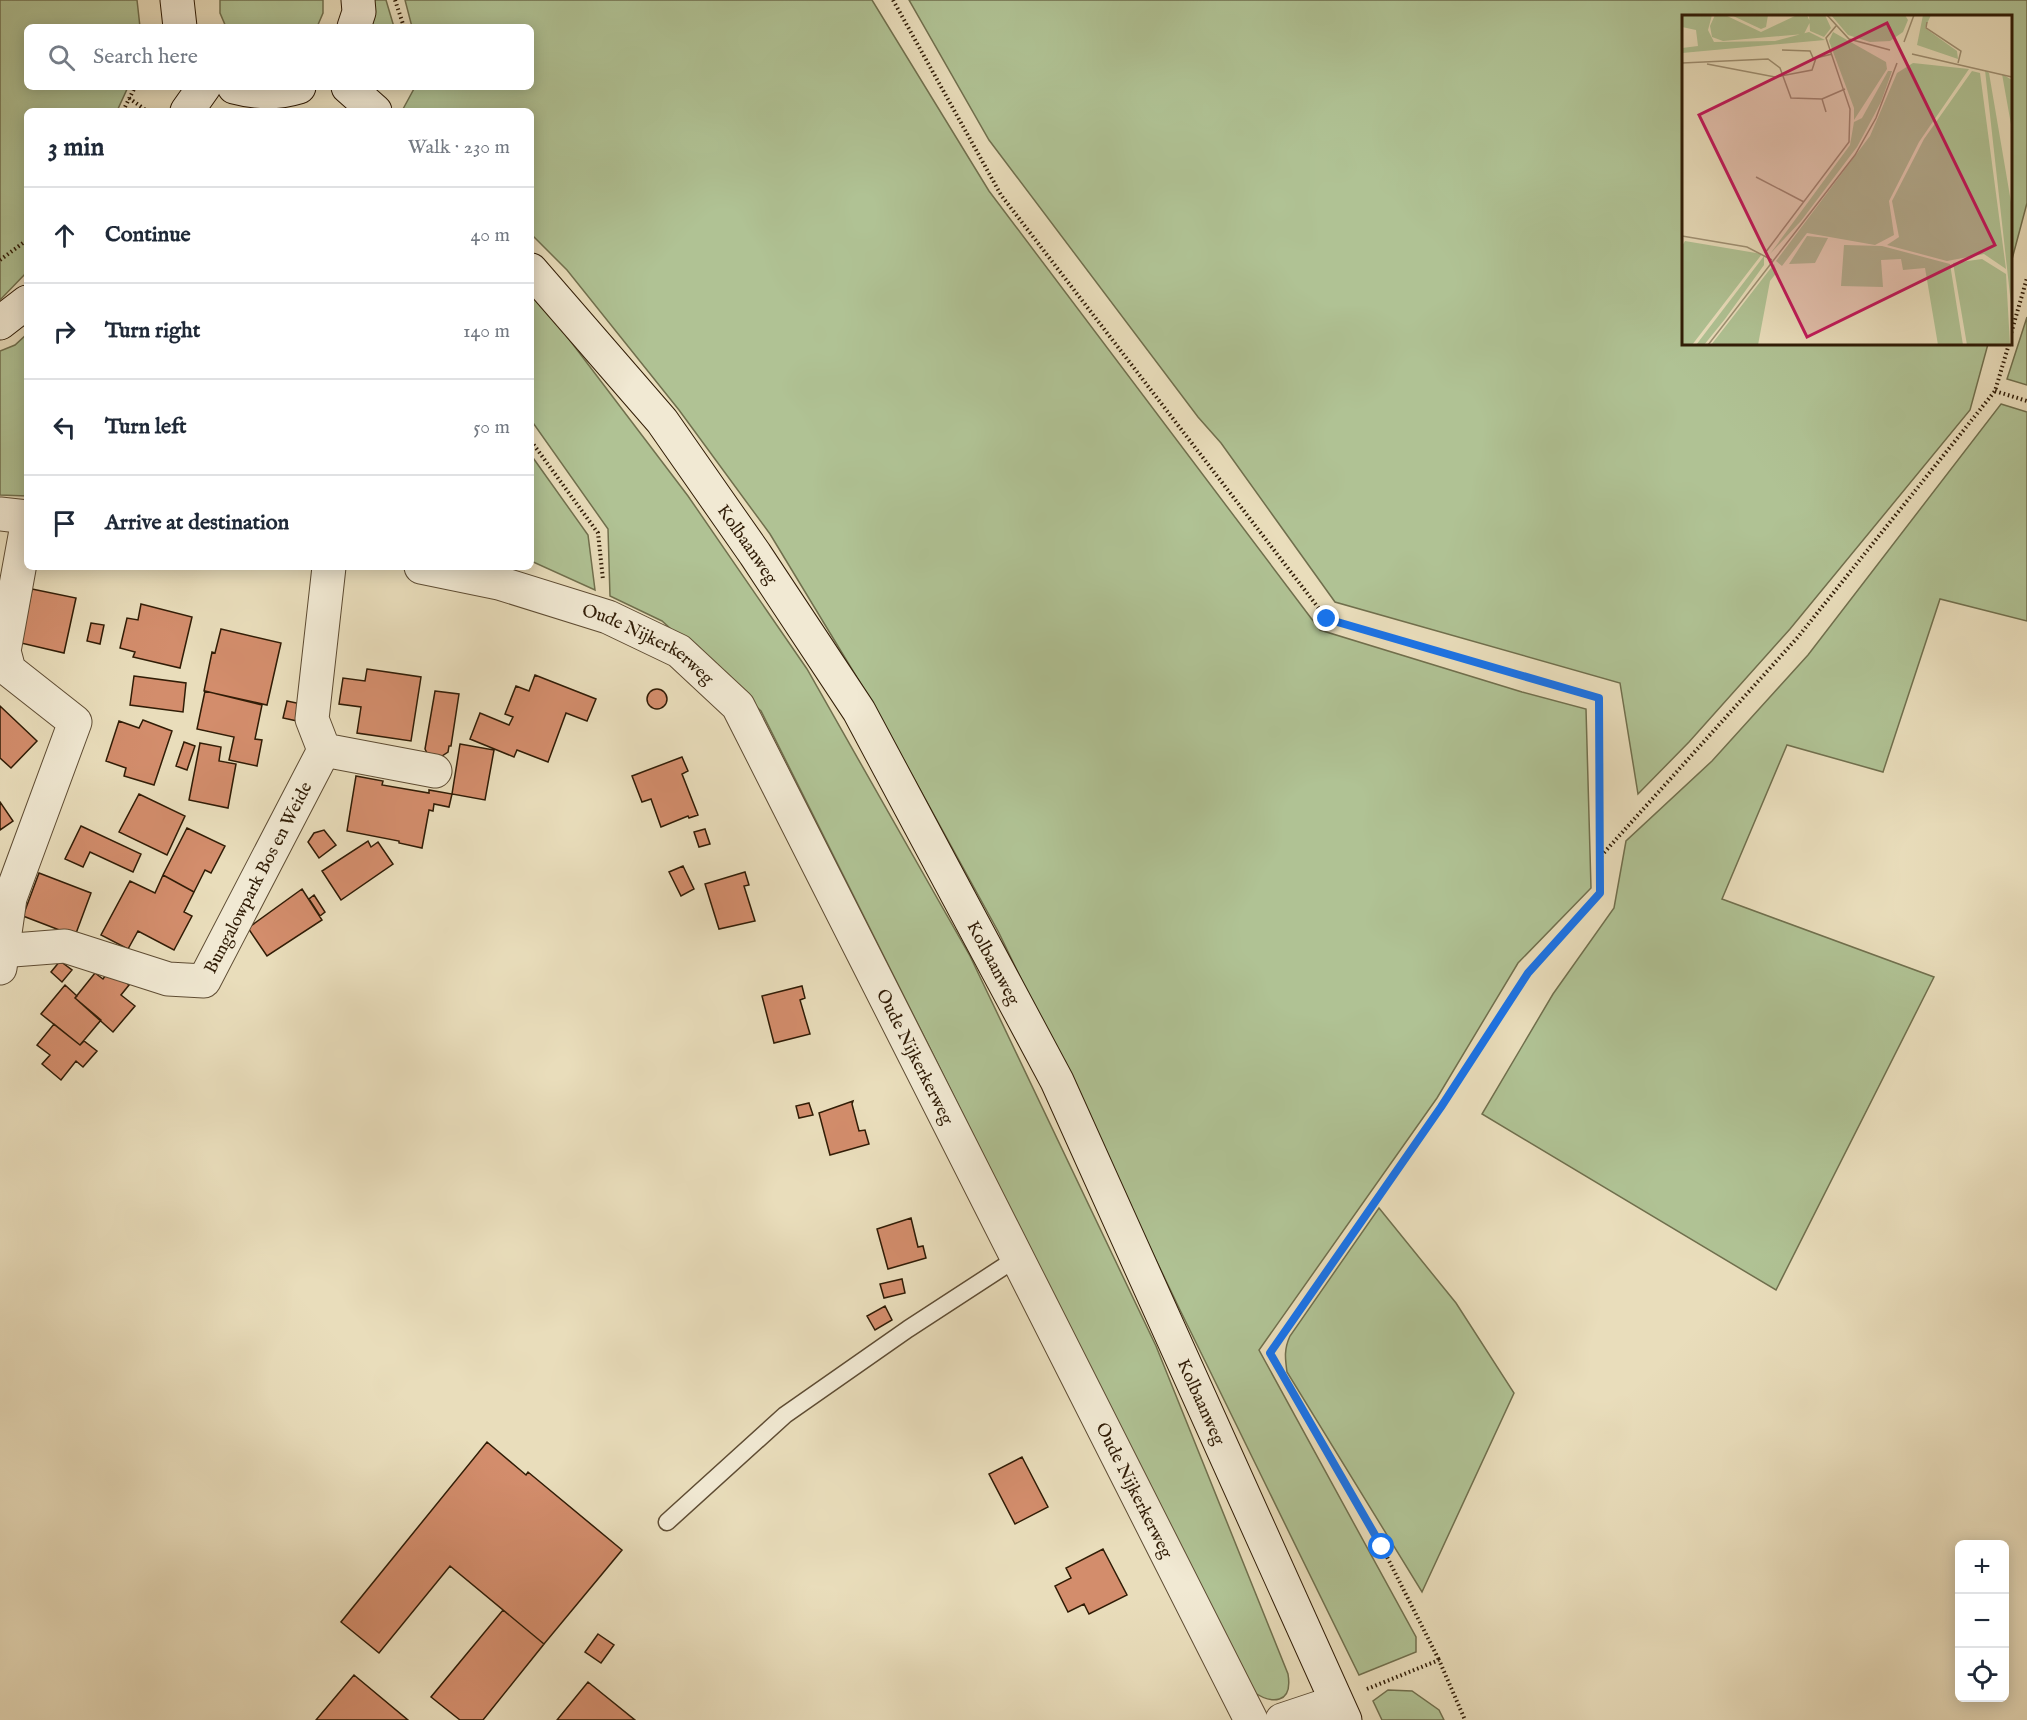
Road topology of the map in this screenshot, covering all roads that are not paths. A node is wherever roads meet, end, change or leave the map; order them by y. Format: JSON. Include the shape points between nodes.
{"nodes":[{"id":1,"x":177,"y":0,"type":"edge"},
{"id":2,"x":358,"y":0,"type":"edge"},
{"id":3,"x":180,"y":24,"type":"edge"},
{"id":4,"x":355,"y":24,"type":"edge"},
{"id":5,"x":202,"y":90,"type":"edge"},
{"id":6,"x":246,"y":90,"type":"edge"},
{"id":7,"x":290,"y":90,"type":"edge"},
{"id":8,"x":351,"y":90,"type":"edge"},
{"id":9,"x":189,"y":108,"type":"edge"},
{"id":10,"x":372,"y":108,"type":"edge"},
{"id":11,"x":534,"y":273,"type":"edge"},
{"id":12,"x":24,"y":304,"type":"edge"},
{"id":13,"x":0,"y":323,"type":"edge"},
{"id":14,"x":0,"y":514,"type":"edge"},
{"id":15,"x":24,"y":517,"type":"edge"},
{"id":16,"x":24,"y":541,"type":"edge"},
{"id":17,"x":329,"y":570,"type":"edge"},
{"id":18,"x":436,"y":570,"type":"edge"},
{"id":19,"x":5,"y":672,"type":"edge"},
{"id":20,"x":324,"y":750,"type":"junction"},
{"id":21,"x":435,"y":771,"type":"dead end"},
{"id":22,"x":0,"y":957,"type":"edge"},
{"id":23,"x":1017,"y":1258,"type":"junction"},
{"id":24,"x":668,"y":1522,"type":"dead end"},
{"id":25,"x":1341,"y":1711,"type":"edge"},
{"id":26,"x":1251,"y":1720,"type":"edge"},
{"id":27,"x":1282,"y":1720,"type":"edge"}],
"edges":[{"from":1,"to":3,"type":"street"},
{"from":2,"to":4,"type":"street"},
{"from":5,"to":9,"type":"street"},
{"from":6,"to":7,"type":"street"},
{"from":8,"to":10,"type":"street"},
{"from":11,"to":25,"type":"street","name":"Kolbaanweg","via":[[662,421],[859,711],[1057,1081]]},
{"from":12,"to":13,"type":"street"},
{"from":14,"to":15,"type":"street"},
{"from":16,"to":19,"type":"street","name":"Bungalowpark Bos en Weide","via":[[4,651]]},
{"from":17,"to":20,"type":"street","via":[[312,720]]},
{"from":18,"to":23,"type":"street","name":"Oude Nijkerkerweg","via":[[499,583],[608,617],[679,651],[738,706]]},
{"from":19,"to":22,"type":"street","name":"Bungalowpark Bos en Weide","via":[[75,722],[10,898]]},
{"from":20,"to":21,"type":"street"},
{"from":20,"to":22,"type":"street","name":"Bungalowpark Bos en Weide","via":[[204,981],[168,979],[65,946]]},
{"from":23,"to":24,"type":"lane","via":[[785,1416]]},
{"from":23,"to":26,"type":"street","name":"Oude Nijkerkerweg"},
{"from":25,"to":27,"type":"street"}]}
